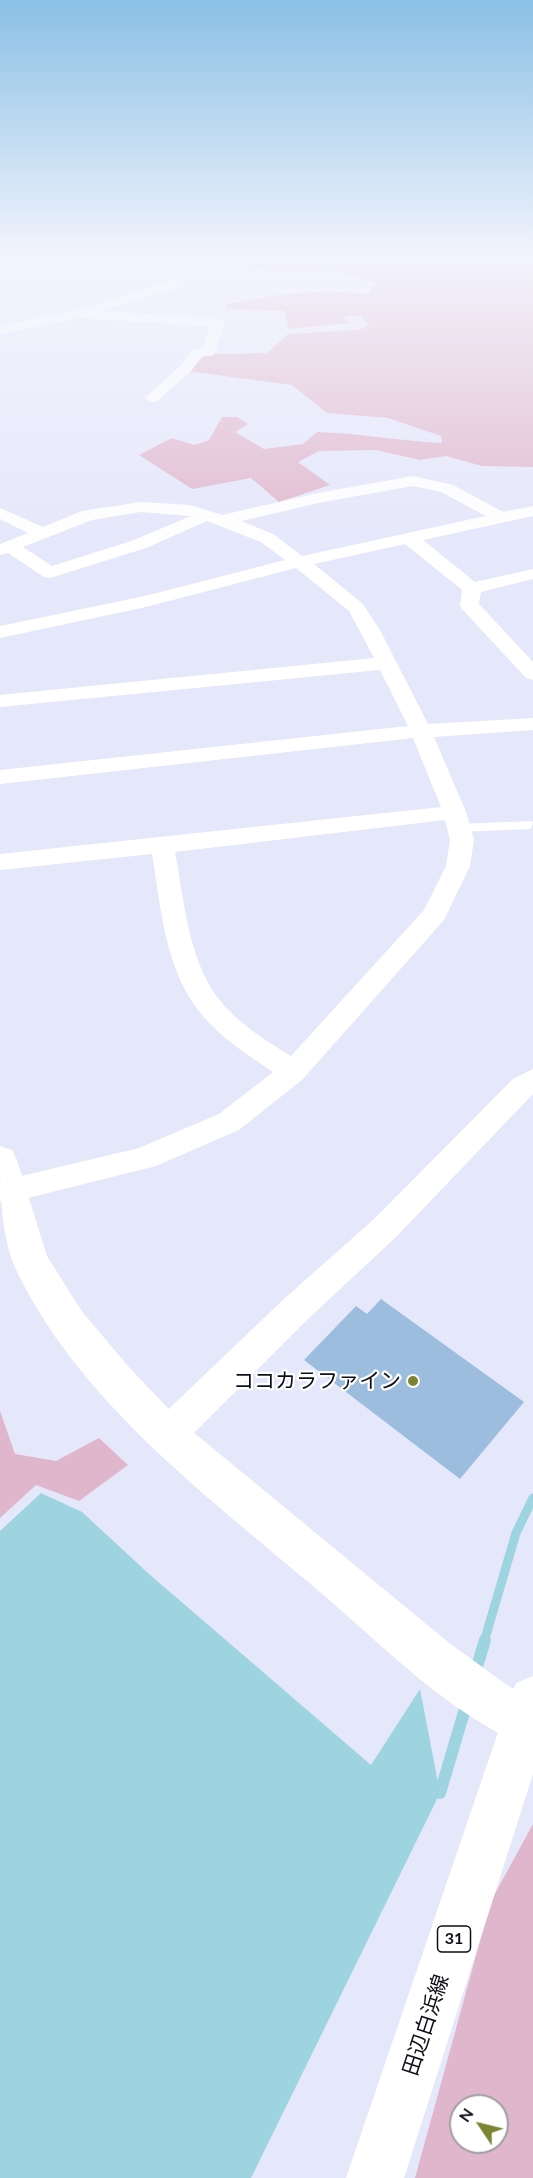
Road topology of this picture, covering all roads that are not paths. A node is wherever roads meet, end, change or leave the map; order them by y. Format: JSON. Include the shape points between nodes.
{"nodes":[{"id":1,"x":195,"y":357,"type":"edge"},
{"id":2,"x":152,"y":398,"type":"dead end"},
{"id":3,"x":533,"y":511,"type":"edge"},
{"id":4,"x":0,"y":513,"type":"edge"},
{"id":5,"x":214,"y":517,"type":"junction"},
{"id":6,"x":499,"y":518,"type":"junction"},
{"id":7,"x":41,"y":532,"type":"junction"},
{"id":8,"x":409,"y":538,"type":"junction"},
{"id":9,"x":4,"y":548,"type":"edge"},
{"id":10,"x":302,"y":561,"type":"junction"},
{"id":11,"x":533,"y":574,"type":"edge"},
{"id":12,"x":472,"y":588,"type":"junction"},
{"id":13,"x":0,"y":632,"type":"edge"},
{"id":14,"x":386,"y":663,"type":"junction"},
{"id":15,"x":533,"y":674,"type":"edge"},
{"id":16,"x":0,"y":701,"type":"edge"},
{"id":17,"x":533,"y":724,"type":"edge"},
{"id":18,"x":421,"y":731,"type":"junction"},
{"id":19,"x":0,"y":777,"type":"edge"},
{"id":20,"x":457,"y":820,"type":"junction"},
{"id":21,"x":531,"y":825,"type":"dead end"},
{"id":22,"x":162,"y":846,"type":"junction"},
{"id":23,"x":0,"y":861,"type":"edge"},
{"id":24,"x":293,"y":1072,"type":"junction"},
{"id":25,"x":533,"y":1079,"type":"edge"},
{"id":26,"x":4,"y":1175,"type":"edge"},
{"id":27,"x":167,"y":1435,"type":"junction"},
{"id":28,"x":516,"y":1708,"type":"edge"},
{"id":29,"x":375,"y":2178,"type":"edge"}],
"edges":[{"from":1,"to":2,"type":"street"},
{"from":3,"to":6,"type":"street"},
{"from":4,"to":7,"type":"street"},
{"from":5,"to":6,"type":"street","via":[[413,481],[456,490]]},
{"from":5,"to":7,"type":"street","via":[[165,507],[117,508]]},
{"from":5,"to":9,"type":"street","via":[[50,573]]},
{"from":5,"to":10,"type":"street","via":[[267,538]]},
{"from":6,"to":8,"type":"street"},
{"from":7,"to":9,"type":"street"},
{"from":8,"to":10,"type":"street"},
{"from":8,"to":12,"type":"street"},
{"from":10,"to":13,"type":"street","via":[[146,601]]},
{"from":10,"to":14,"type":"street","via":[[356,608]]},
{"from":11,"to":12,"type":"street"},
{"from":12,"to":15,"type":"street","via":[[469,605]]},
{"from":14,"to":16,"type":"street"},
{"from":14,"to":18,"type":"street"},
{"from":17,"to":18,"type":"street"},
{"from":18,"to":19,"type":"street"},
{"from":18,"to":20,"type":"street"},
{"from":20,"to":21,"type":"lane"},
{"from":20,"to":22,"type":"street"},
{"from":20,"to":24,"type":"street","via":[[462,840],[458,866],[435,914]]},
{"from":22,"to":23,"type":"street"},
{"from":22,"to":24,"type":"street","via":[[185,958],[202,997],[238,1035]]},
{"from":24,"to":26,"type":"street","via":[[230,1122],[145,1158]]},
{"from":25,"to":27,"type":"street","via":[[385,1228]]},
{"from":26,"to":27,"type":"street","via":[[30,1260],[67,1322]]},
{"from":27,"to":28,"type":"street","via":[[432,1658]]},
{"from":28,"to":29,"type":"street","name":"田辺白浜線","number":"31"}]}
